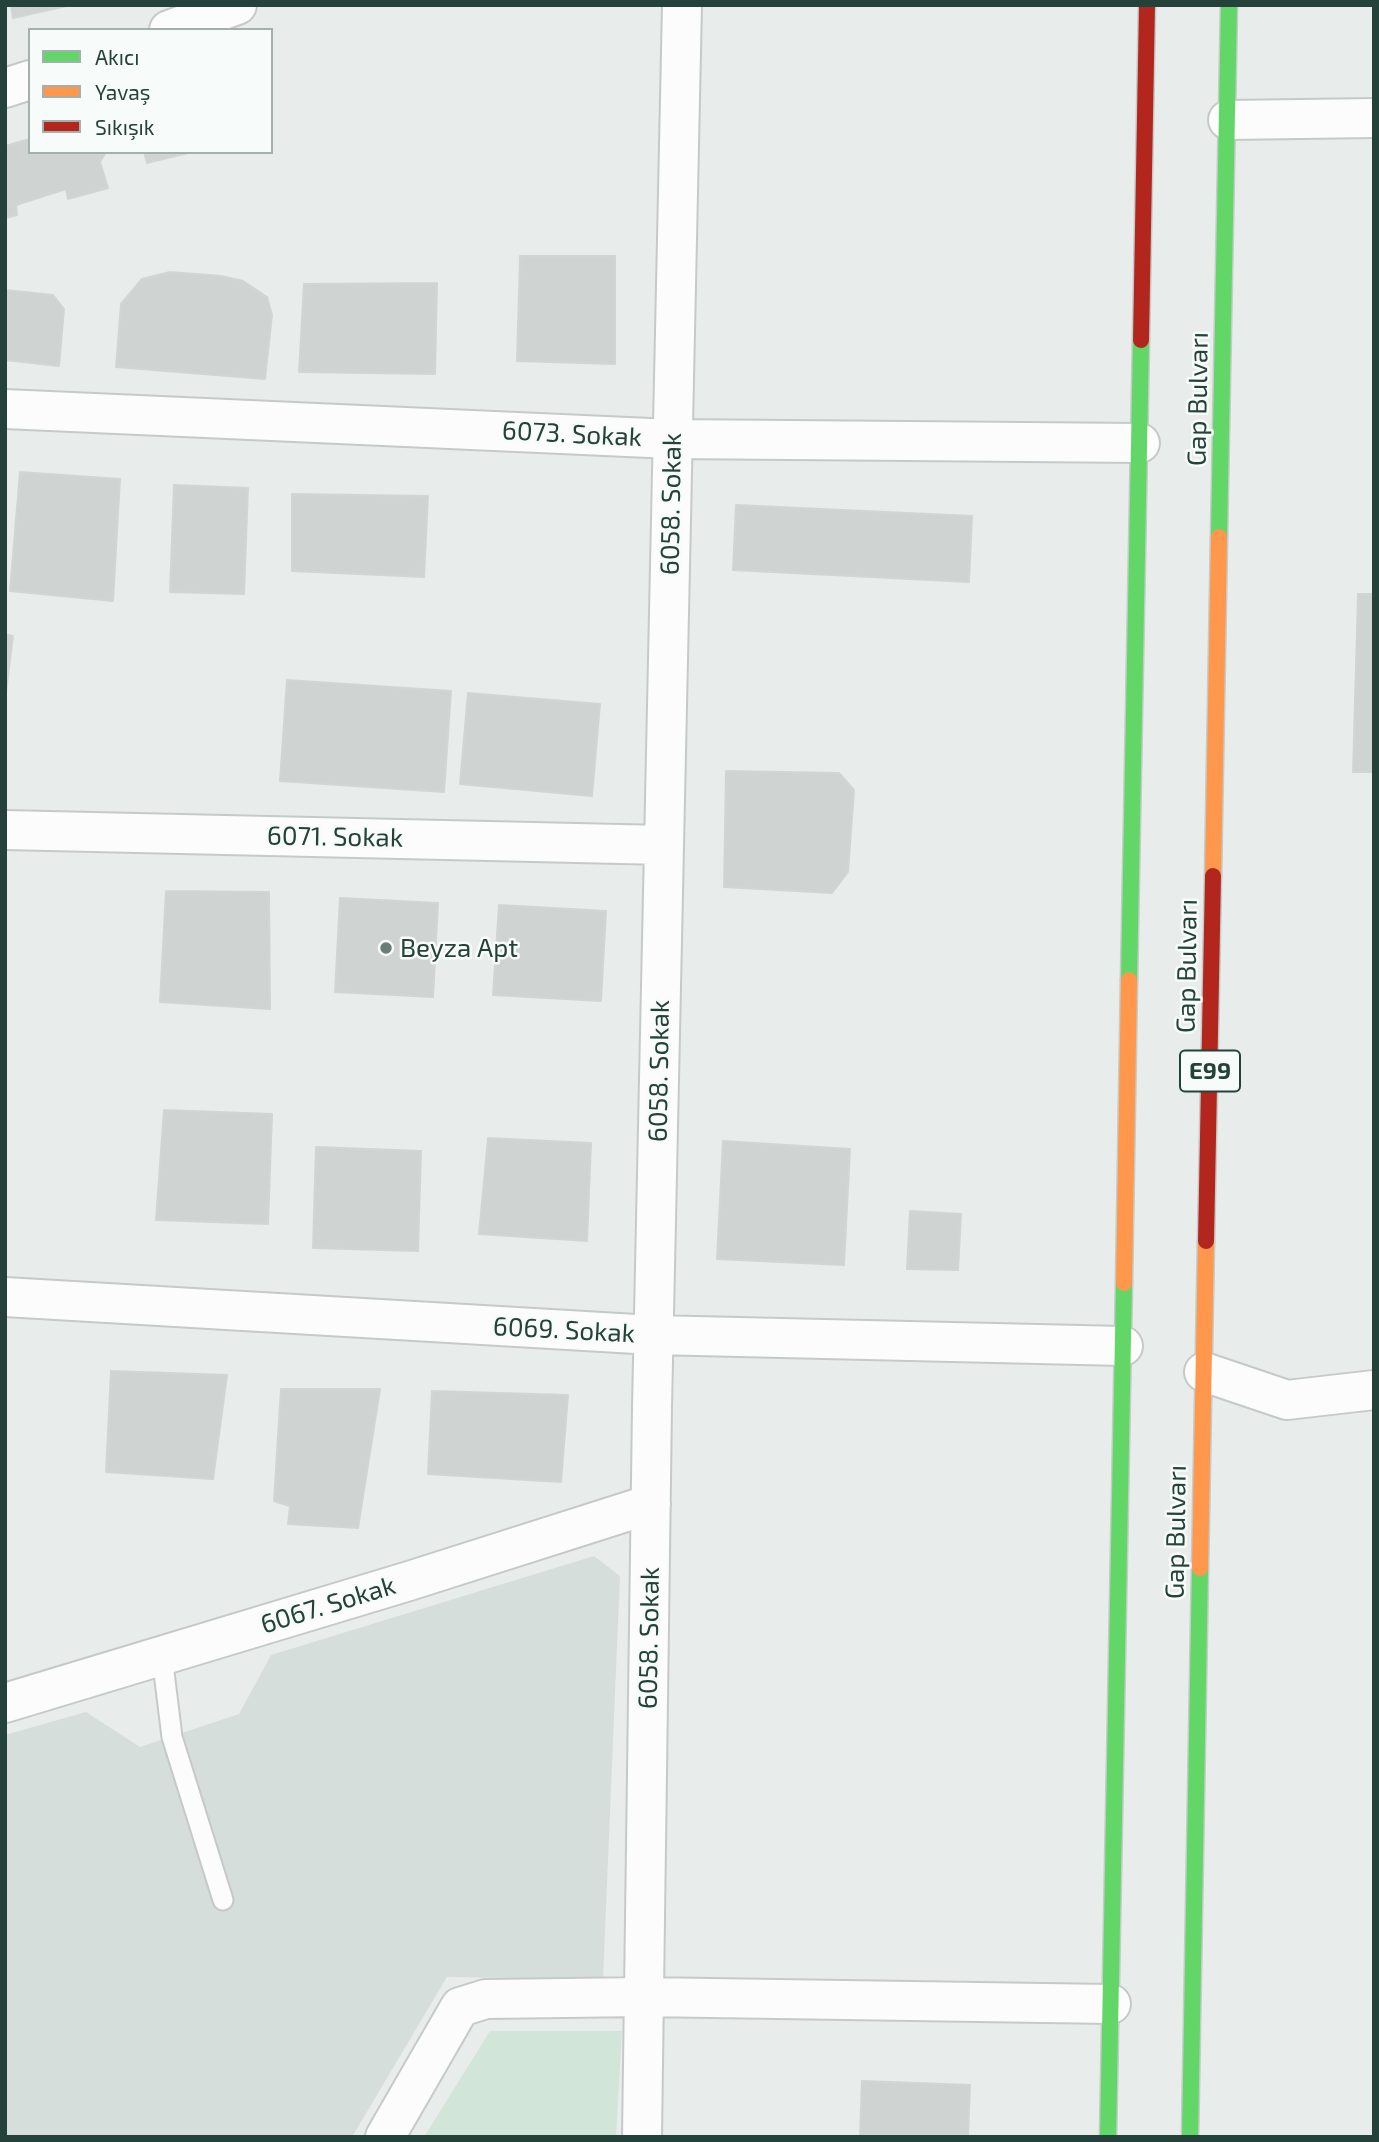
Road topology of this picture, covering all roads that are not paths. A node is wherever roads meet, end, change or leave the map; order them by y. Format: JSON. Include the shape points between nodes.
{"nodes":[{"id":1,"x":237,"y":5,"type":"edge"},
{"id":2,"x":682,"y":5,"type":"edge"},
{"id":3,"x":1147,"y":5,"type":"edge"},
{"id":4,"x":1229,"y":5,"type":"edge"},
{"id":5,"x":174,"y":28,"type":"edge"},
{"id":6,"x":28,"y":81,"type":"edge"},
{"id":7,"x":5,"y":88,"type":"edge"},
{"id":8,"x":1374,"y":118,"type":"edge"},
{"id":9,"x":1227,"y":120,"type":"junction"},
{"id":10,"x":5,"y":409,"type":"edge"},
{"id":11,"x":672,"y":439,"type":"junction"},
{"id":12,"x":1140,"y":443,"type":"junction"},
{"id":13,"x":5,"y":830,"type":"edge"},
{"id":14,"x":664,"y":845,"type":"junction"},
{"id":15,"x":5,"y":1297,"type":"edge"},
{"id":16,"x":653,"y":1335,"type":"junction"},
{"id":17,"x":1123,"y":1346,"type":"junction"},
{"id":18,"x":1204,"y":1372,"type":"junction"},
{"id":19,"x":1374,"y":1390,"type":"edge"},
{"id":20,"x":650,"y":1504,"type":"junction"},
{"id":21,"x":162,"y":1656,"type":"junction"},
{"id":22,"x":5,"y":1703,"type":"edge"},
{"id":23,"x":223,"y":1900,"type":"dead end"},
{"id":24,"x":644,"y":1997,"type":"junction"},
{"id":25,"x":1111,"y":2004,"type":"junction"},
{"id":26,"x":386,"y":2137,"type":"edge"},
{"id":27,"x":642,"y":2137,"type":"edge"},
{"id":28,"x":1108,"y":2137,"type":"edge"},
{"id":29,"x":1190,"y":2137,"type":"edge"}],
"edges":[{"from":1,"to":5,"type":"street"},
{"from":2,"to":11,"type":"street","name":"6058. Sokak"},
{"from":3,"to":12,"type":"highway"},
{"from":4,"to":9,"type":"highway","name":"Gap Bulvarı","number":"E99"},
{"from":6,"to":7,"type":"street"},
{"from":8,"to":9,"type":"street"},
{"from":9,"to":18,"type":"highway","name":"Gap Bulvarı","number":"E99"},
{"from":10,"to":11,"type":"street","name":"6073. Sokak"},
{"from":11,"to":12,"type":"street","name":"6073. Sokak"},
{"from":11,"to":14,"type":"street","name":"6058. Sokak"},
{"from":12,"to":17,"type":"highway"},
{"from":13,"to":14,"type":"street","name":"6071. Sokak"},
{"from":14,"to":16,"type":"street","name":"6058. Sokak"},
{"from":15,"to":16,"type":"street","name":"6069. Sokak"},
{"from":16,"to":17,"type":"street","name":"6069. Sokak"},
{"from":16,"to":20,"type":"street","name":"6058. Sokak"},
{"from":17,"to":25,"type":"highway"},
{"from":18,"to":19,"type":"street","via":[[1287,1400]]},
{"from":18,"to":29,"type":"highway","name":"Gap Bulvarı","number":"E99"},
{"from":20,"to":21,"type":"street","name":"6067. Sokak"},
{"from":20,"to":24,"type":"street","name":"6058. Sokak"},
{"from":21,"to":22,"type":"street","name":"6067. Sokak"},
{"from":21,"to":23,"type":"lane","via":[[172,1737]]},
{"from":24,"to":25,"type":"street"},
{"from":24,"to":26,"type":"street","via":[[486,1999],[460,2007]]},
{"from":24,"to":27,"type":"street","name":"6058. Sokak"},
{"from":25,"to":28,"type":"highway"}]}
